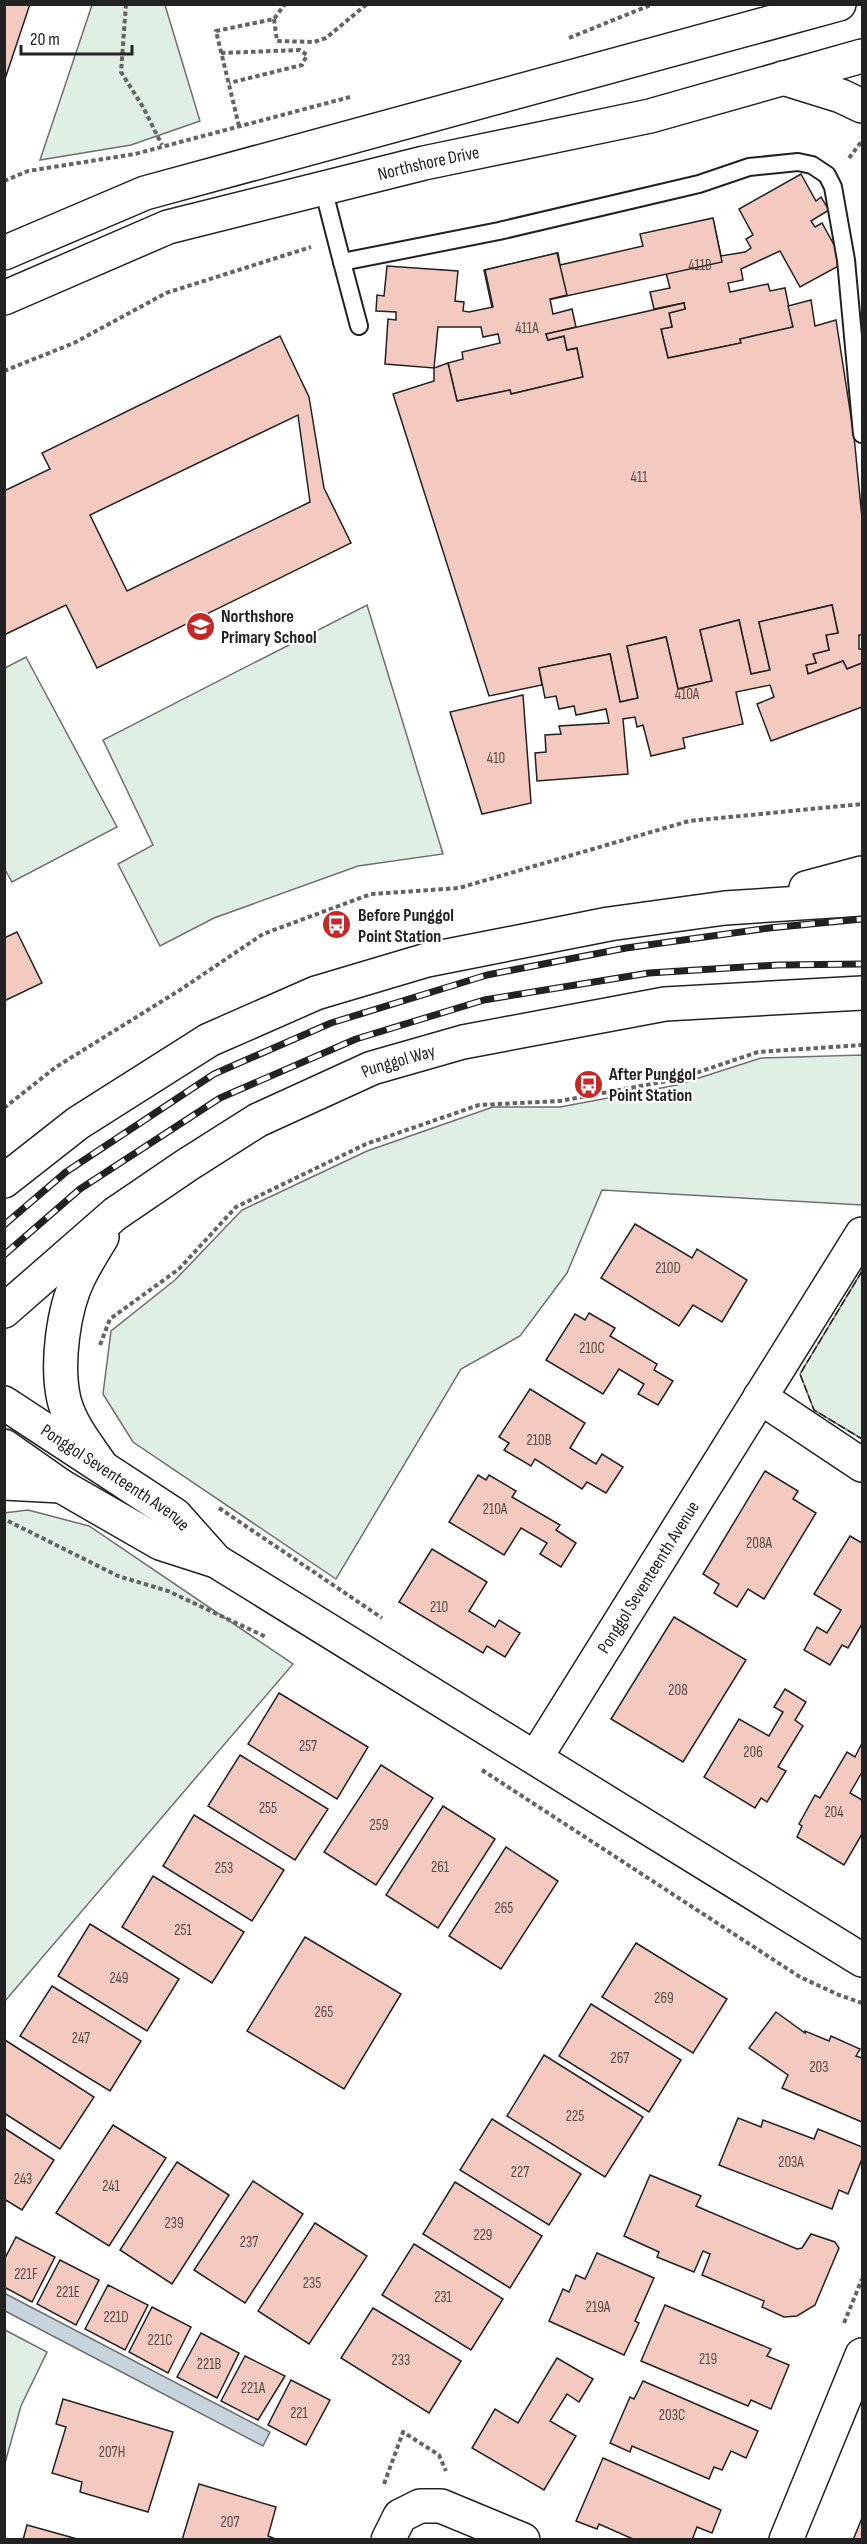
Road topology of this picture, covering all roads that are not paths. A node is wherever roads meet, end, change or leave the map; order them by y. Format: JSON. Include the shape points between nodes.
{"nodes":[{"id":1,"x":776,"y":4,"type":"edge"},
{"id":2,"x":839,"y":4,"type":"edge"},
{"id":3,"x":733,"y":34,"type":"junction"},
{"id":4,"x":862,"y":56,"type":"edge"},
{"id":5,"x":783,"y":78,"type":"junction"},
{"id":6,"x":862,"y":106,"type":"edge"},
{"id":7,"x":323,"y":188,"type":"junction"},
{"id":8,"x":4,"y":253,"type":"edge"},
{"id":9,"x":342,"y":262,"type":"junction"},
{"id":10,"x":4,"y":298,"type":"edge"},
{"id":11,"x":359,"y":326,"type":"dead end"},
{"id":12,"x":862,"y":434,"type":"edge"},
{"id":13,"x":862,"y":873,"type":"edge"},
{"id":14,"x":862,"y":899,"type":"edge"},
{"id":15,"x":725,"y":908,"type":"junction"},
{"id":16,"x":862,"y":993,"type":"edge"},
{"id":17,"x":4,"y":1181,"type":"edge"},
{"id":18,"x":115,"y":1214,"type":"junction"},
{"id":19,"x":862,"y":1234,"type":"edge"},
{"id":20,"x":4,"y":1311,"type":"edge"},
{"id":21,"x":760,"y":1397,"type":"junction"},
{"id":22,"x":4,"y":1403,"type":"edge"},
{"id":23,"x":4,"y":1446,"type":"edge"},
{"id":24,"x":100,"y":1464,"type":"junction"},
{"id":25,"x":862,"y":1465,"type":"edge"},
{"id":26,"x":4,"y":1483,"type":"edge"},
{"id":27,"x":61,"y":1486,"type":"junction"},
{"id":28,"x":216,"y":1561,"type":"junction"},
{"id":29,"x":536,"y":1757,"type":"junction"},
{"id":30,"x":862,"y":1960,"type":"edge"},
{"id":31,"x":862,"y":2355,"type":"edge"},
{"id":32,"x":394,"y":2528,"type":"edge"},
{"id":33,"x":523,"y":2540,"type":"edge"},
{"id":34,"x":786,"y":2540,"type":"edge"}],
"edges":[{"from":1,"to":3,"type":"street"},
{"from":2,"to":3,"type":"street"},
{"from":3,"to":8,"type":"street","via":[[145,194]]},
{"from":4,"to":5,"type":"street","name":"Northshore Drive"},
{"from":5,"to":6,"type":"street"},
{"from":5,"to":7,"type":"street","name":"Northshore Drive","via":[[650,116]]},
{"from":7,"to":9,"type":"lane"},
{"from":7,"to":10,"type":"street","name":"Northshore Drive","via":[[168,227]]},
{"from":9,"to":11,"type":"lane"},
{"from":9,"to":12,"type":"lane","via":[[699,184],[748,167],[798,162],[812,165],[827,175],[833,186],[846,260]]},
{"from":13,"to":15,"type":"street"},
{"from":14,"to":15,"type":"street"},
{"from":15,"to":17,"type":"street","via":[[609,924],[427,960],[316,993],[209,1040],[78,1124]]},
{"from":16,"to":18,"type":"street","name":"Punggol Way","via":[[665,1004],[463,1042],[372,1068],[258,1120]]},
{"from":18,"to":20,"type":"street","name":"Punggol Way"},
{"from":18,"to":24,"type":"street","via":[[78,1279],[66,1315],[61,1366],[64,1400],[73,1423]]},
{"from":19,"to":21,"type":"street","name":"Ponggol Seventeenth Avenue"},
{"from":21,"to":25,"type":"street"},
{"from":21,"to":29,"type":"street","name":"Ponggol Seventeenth Avenue"},
{"from":22,"to":24,"type":"street","name":"Ponggol Seventeenth Avenue"},
{"from":23,"to":27,"type":"street","name":"Ponggol Seventeenth Avenue"},
{"from":24,"to":28,"type":"street","name":"Ponggol Seventeenth Avenue","via":[[175,1515]]},
{"from":26,"to":27,"type":"street"},
{"from":27,"to":28,"type":"street","name":"Ponggol Seventeenth Avenue","via":[[160,1543]]},
{"from":28,"to":29,"type":"street","name":"Ponggol Seventeenth Avenue"},
{"from":29,"to":30,"type":"street","name":"Ponggol Seventeenth Avenue"},
{"from":31,"to":34,"type":"street"},
{"from":32,"to":33,"type":"street","via":[[420,2506],[441,2506]]}]}
